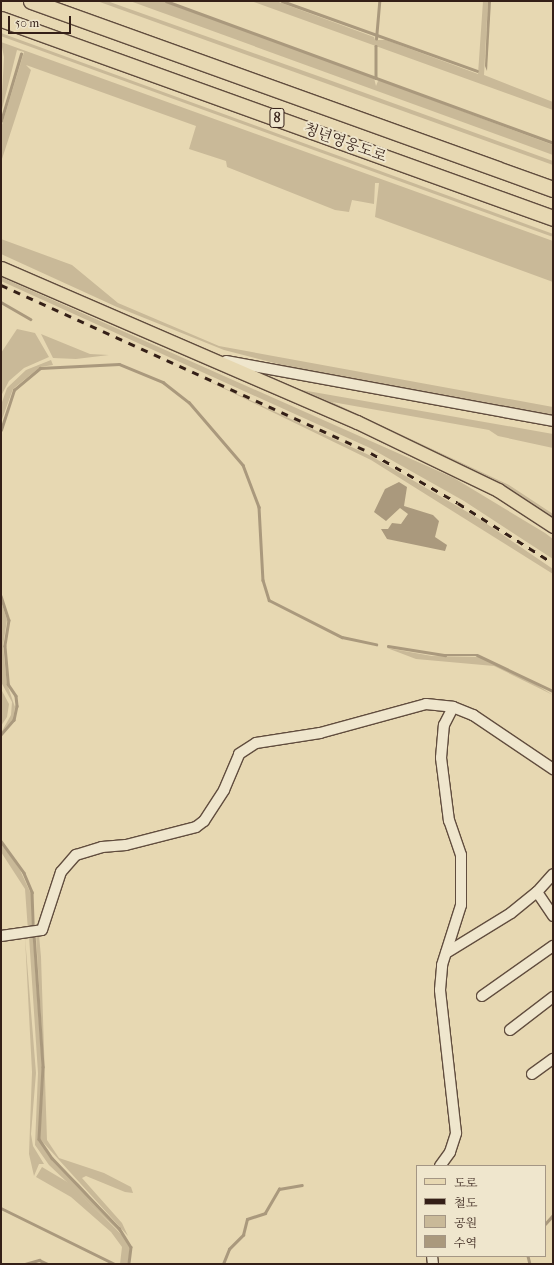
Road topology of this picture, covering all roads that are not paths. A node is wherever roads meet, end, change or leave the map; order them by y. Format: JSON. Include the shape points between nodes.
{"nodes":[{"id":1,"x":31,"y":1,"type":"edge"},
{"id":2,"x":1,"y":19,"type":"edge"},
{"id":3,"x":553,"y":189,"type":"edge"},
{"id":4,"x":553,"y":218,"type":"edge"},
{"id":5,"x":1,"y":268,"type":"edge"},
{"id":6,"x":205,"y":358,"type":"junction"},
{"id":7,"x":553,"y":421,"type":"edge"},
{"id":8,"x":553,"y":526,"type":"edge"},
{"id":9,"x":453,"y":707,"type":"junction"},
{"id":10,"x":553,"y":769,"type":"edge"},
{"id":11,"x":553,"y":874,"type":"edge"},
{"id":12,"x":537,"y":892,"type":"junction"},
{"id":13,"x":553,"y":916,"type":"edge"},
{"id":14,"x":1,"y":936,"type":"edge"},
{"id":15,"x":553,"y":946,"type":"edge"},
{"id":16,"x":446,"y":953,"type":"junction"},
{"id":17,"x":482,"y":996,"type":"dead end"},
{"id":18,"x":553,"y":998,"type":"edge"},
{"id":19,"x":510,"y":1030,"type":"dead end"},
{"id":20,"x":553,"y":1059,"type":"edge"},
{"id":21,"x":532,"y":1074,"type":"dead end"},
{"id":22,"x":441,"y":1165,"type":"edge"}],
"edges":[{"from":1,"to":3,"type":"highway","name":"청년영웅도로","number":"8"},
{"from":2,"to":4,"type":"highway","name":"청년영웅도로","number":"8"},
{"from":5,"to":6,"type":"main road"},
{"from":6,"to":7,"type":"street"},
{"from":6,"to":8,"type":"main road","via":[[357,422],[498,490]]},
{"from":9,"to":10,"type":"street","via":[[473,715]]},
{"from":9,"to":14,"type":"street","via":[[426,704],[409,706],[320,733],[246,747],[239,754],[214,807],[196,827],[126,845],[102,847],[67,862],[45,924],[32,933]]},
{"from":9,"to":16,"type":"street","via":[[444,725],[441,758],[450,821],[462,855],[462,879],[461,905]]},
{"from":11,"to":12,"type":"street"},
{"from":12,"to":13,"type":"street"},
{"from":12,"to":16,"type":"street"},
{"from":15,"to":17,"type":"street"},
{"from":16,"to":22,"type":"street","via":[[440,990],[456,1133],[450,1152]]},
{"from":18,"to":19,"type":"street"},
{"from":20,"to":21,"type":"street"}]}
